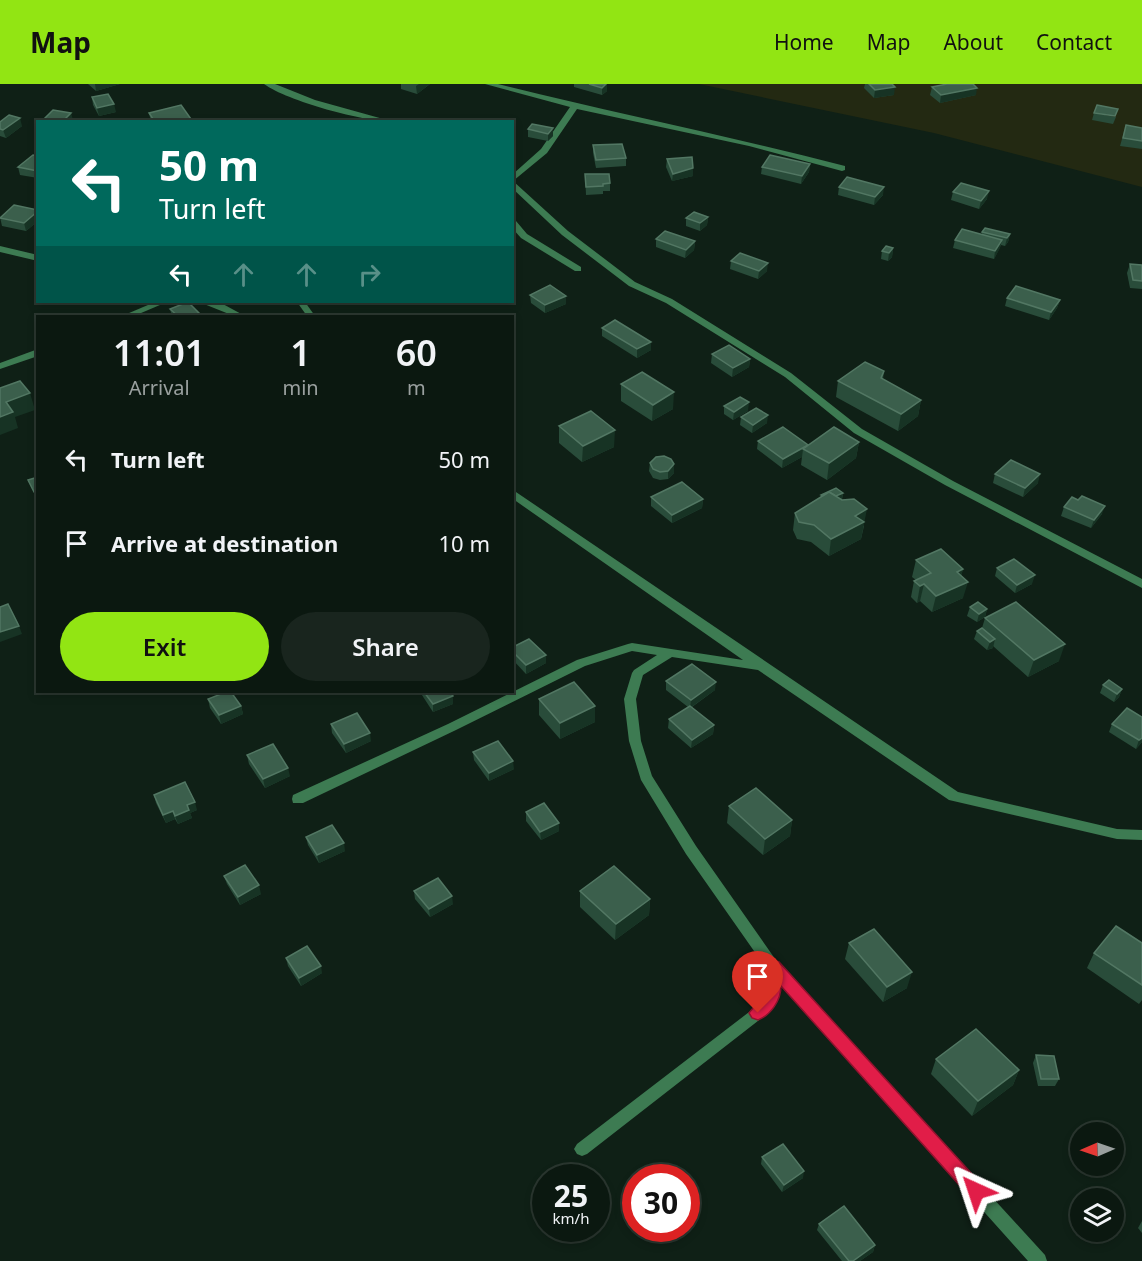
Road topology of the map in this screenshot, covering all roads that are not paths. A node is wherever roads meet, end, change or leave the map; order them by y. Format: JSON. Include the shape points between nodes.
{"nodes":[{"id":1,"x":268,"y":84,"type":"edge"},
{"id":2,"x":489,"y":84,"type":"edge"},
{"id":3,"x":575,"y":106,"type":"junction"},
{"id":4,"x":382,"y":120,"type":"edge"},
{"id":5,"x":842,"y":168,"type":"dead end"},
{"id":6,"x":514,"y":181,"type":"edge"},
{"id":7,"x":514,"y":183,"type":"edge"},
{"id":8,"x":514,"y":224,"type":"edge"},
{"id":9,"x":0,"y":249,"type":"edge"},
{"id":10,"x":36,"y":258,"type":"edge"},
{"id":11,"x":578,"y":268,"type":"dead end"},
{"id":12,"x":160,"y":303,"type":"edge"},
{"id":13,"x":209,"y":303,"type":"edge"},
{"id":14,"x":130,"y":315,"type":"edge"},
{"id":15,"x":238,"y":315,"type":"edge"},
{"id":16,"x":36,"y":353,"type":"edge"},
{"id":17,"x":0,"y":366,"type":"edge"},
{"id":18,"x":514,"y":495,"type":"edge"},
{"id":19,"x":1142,"y":584,"type":"edge"},
{"id":20,"x":670,"y":653,"type":"junction"},
{"id":21,"x":761,"y":666,"type":"junction"},
{"id":22,"x":298,"y":799,"type":"dead end"},
{"id":23,"x":1142,"y":835,"type":"edge"},
{"id":24,"x":773,"y":967,"type":"junction"},
{"id":25,"x":582,"y":1149,"type":"dead end"},
{"id":26,"x":1039,"y":1261,"type":"edge"}],
"edges":[{"from":1,"to":4,"type":"street","via":[[312,102]]},
{"from":2,"to":3,"type":"street"},
{"from":3,"to":5,"type":"street"},
{"from":3,"to":6,"type":"street","via":[[544,151]]},
{"from":7,"to":19,"type":"street","via":[[566,233],[632,284],[669,301],[788,375],[858,431]]},
{"from":8,"to":11,"type":"street","via":[[524,236]]},
{"from":9,"to":10,"type":"street"},
{"from":12,"to":14,"type":"street"},
{"from":13,"to":15,"type":"street"},
{"from":16,"to":17,"type":"street"},
{"from":18,"to":21,"type":"street"},
{"from":20,"to":21,"type":"street"},
{"from":20,"to":22,"type":"street","via":[[632,647],[581,663]]},
{"from":20,"to":24,"type":"street","via":[[638,673],[630,699],[635,741],[646,777]]},
{"from":21,"to":23,"type":"street","via":[[954,796],[1117,834]]},
{"from":24,"to":25,"type":"street","via":[[772,996],[758,1013]]},
{"from":24,"to":26,"type":"street"}]}
